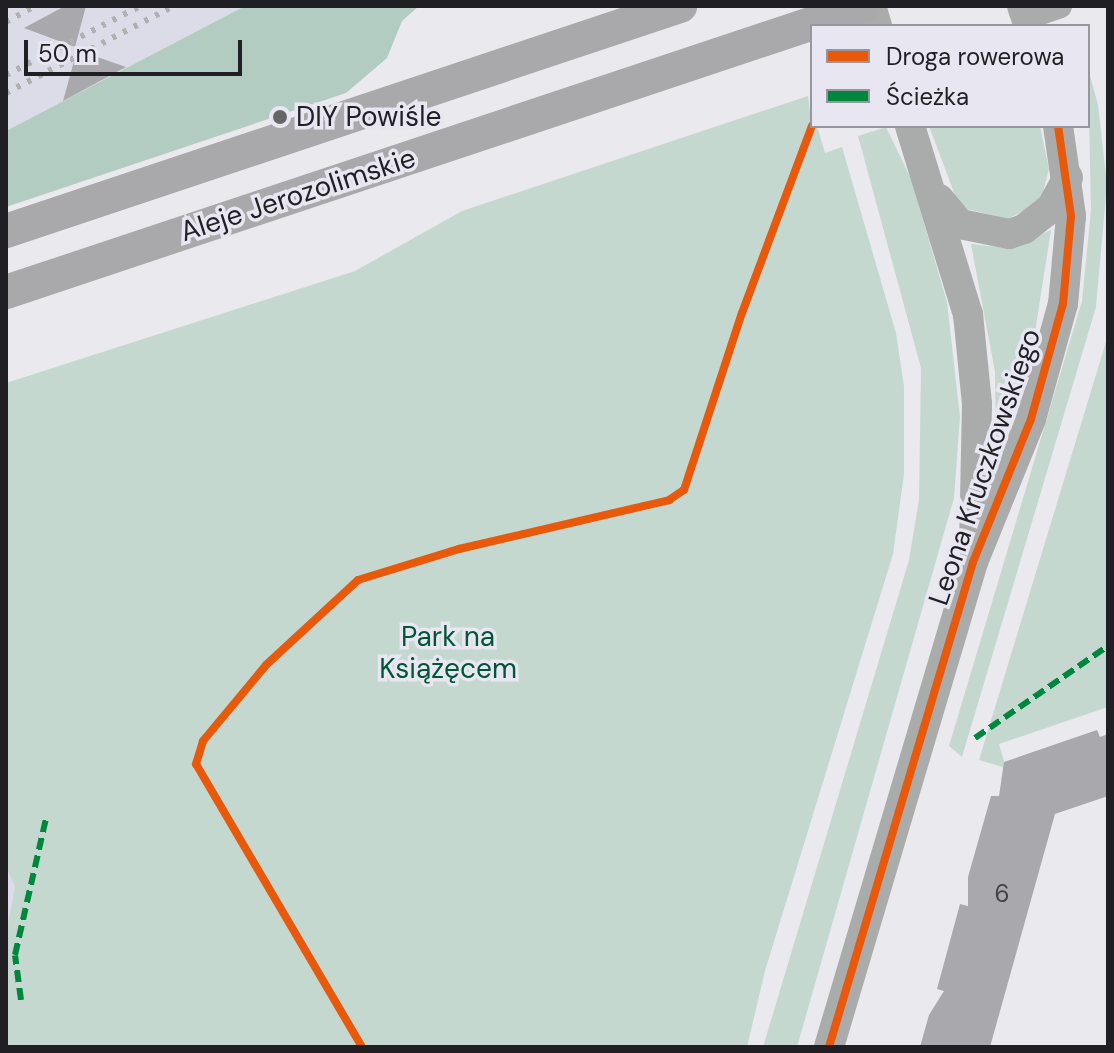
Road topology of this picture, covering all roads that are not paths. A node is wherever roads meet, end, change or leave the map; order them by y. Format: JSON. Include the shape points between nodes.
{"nodes":[{"id":1,"x":680,"y":6,"type":"edge"},
{"id":2,"x":864,"y":6,"type":"edge"},
{"id":3,"x":1060,"y":6,"type":"edge"},
{"id":4,"x":1026,"y":17,"type":"edge"},
{"id":5,"x":911,"y":128,"type":"edge"},
{"id":6,"x":1058,"y":128,"type":"edge"},
{"id":7,"x":1068,"y":177,"type":"junction"},
{"id":8,"x":935,"y":194,"type":"junction"},
{"id":9,"x":6,"y":231,"type":"edge"},
{"id":10,"x":6,"y":292,"type":"edge"},
{"id":11,"x":973,"y":562,"type":"junction"},
{"id":12,"x":829,"y":1047,"type":"edge"}],
"edges":[{"from":1,"to":9,"type":"main road","name":"Aleje Jerozolimskie"},
{"from":2,"to":10,"type":"main road","name":"Aleje Jerozolimskie"},
{"from":3,"to":4,"type":"street"},
{"from":5,"to":8,"type":"street","name":"Leona Kruczkowskiego"},
{"from":6,"to":7,"type":"street","name":"Leona Kruczkowskiego"},
{"from":7,"to":8,"type":"street","via":[[1051,208],[1009,234],[960,224]]},
{"from":7,"to":11,"type":"street","name":"Leona Kruczkowskiego","via":[[1069,253],[1060,317],[1008,484]]},
{"from":8,"to":11,"type":"street","name":"Leona Kruczkowskiego","via":[[975,360]]},
{"from":11,"to":12,"type":"street","name":"Leona Kruczkowskiego"}]}
